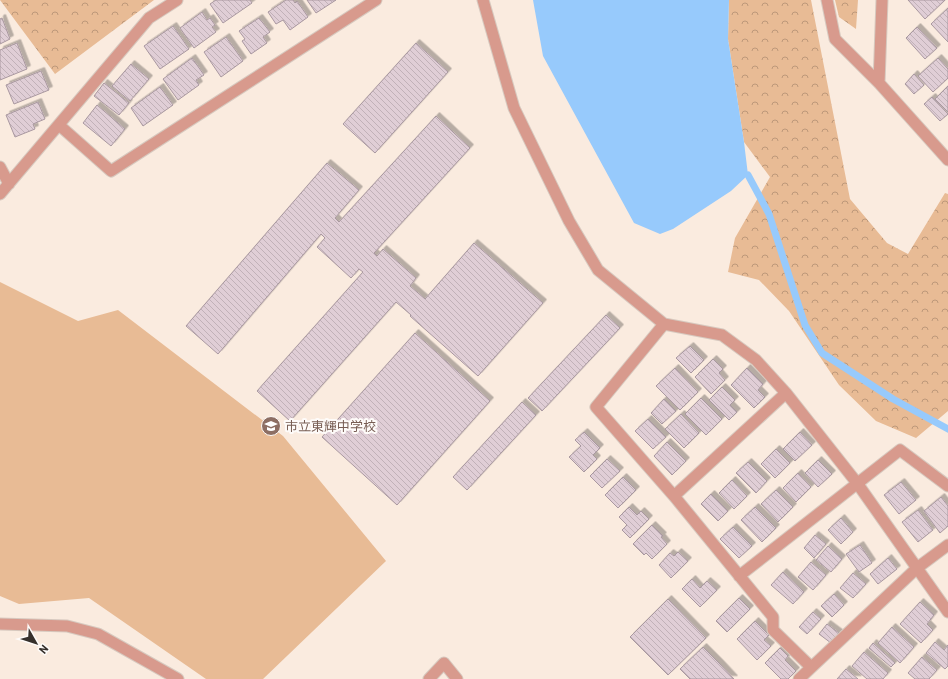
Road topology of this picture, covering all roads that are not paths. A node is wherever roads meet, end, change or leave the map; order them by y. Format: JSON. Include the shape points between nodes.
{"nodes":[{"id":1,"x":177,"y":0,"type":"edge"},
{"id":2,"x":376,"y":0,"type":"edge"},
{"id":3,"x":483,"y":0,"type":"edge"},
{"id":4,"x":827,"y":0,"type":"edge"},
{"id":5,"x":882,"y":0,"type":"edge"},
{"id":6,"x":879,"y":83,"type":"junction"},
{"id":7,"x":59,"y":125,"type":"junction"},
{"id":8,"x":948,"y":160,"type":"edge"},
{"id":9,"x":0,"y":167,"type":"edge"},
{"id":10,"x":9,"y":184,"type":"junction"},
{"id":11,"x":0,"y":194,"type":"edge"},
{"id":12,"x":664,"y":324,"type":"junction"},
{"id":13,"x":786,"y":393,"type":"junction"},
{"id":14,"x":857,"y":483,"type":"junction"},
{"id":15,"x":948,"y":486,"type":"edge"},
{"id":16,"x":674,"y":496,"type":"junction"},
{"id":17,"x":948,"y":544,"type":"edge"},
{"id":18,"x":917,"y":568,"type":"junction"},
{"id":19,"x":739,"y":576,"type":"junction"},
{"id":20,"x":948,"y":612,"type":"edge"},
{"id":21,"x":0,"y":624,"type":"edge"},
{"id":22,"x":811,"y":667,"type":"junction"},
{"id":23,"x":178,"y":679,"type":"edge"},
{"id":24,"x":429,"y":679,"type":"edge"},
{"id":25,"x":457,"y":679,"type":"edge"},
{"id":26,"x":799,"y":679,"type":"edge"}],
"edges":[{"from":1,"to":7,"type":"street","via":[[149,18]]},
{"from":2,"to":7,"type":"street","via":[[111,171]]},
{"from":3,"to":12,"type":"street","via":[[514,108],[568,221],[598,270]]},
{"from":4,"to":6,"type":"street","via":[[835,40]]},
{"from":5,"to":6,"type":"street"},
{"from":6,"to":8,"type":"street"},
{"from":7,"to":10,"type":"street"},
{"from":9,"to":10,"type":"street"},
{"from":10,"to":11,"type":"street"},
{"from":12,"to":13,"type":"street","via":[[722,335],[756,360]]},
{"from":12,"to":16,"type":"street","via":[[596,407]]},
{"from":13,"to":14,"type":"street"},
{"from":13,"to":16,"type":"street"},
{"from":14,"to":15,"type":"street","via":[[900,450]]},
{"from":14,"to":18,"type":"street"},
{"from":14,"to":19,"type":"street"},
{"from":16,"to":19,"type":"street"},
{"from":17,"to":18,"type":"street"},
{"from":18,"to":20,"type":"street"},
{"from":18,"to":22,"type":"street"},
{"from":19,"to":22,"type":"street","via":[[773,617],[773,630]]},
{"from":21,"to":23,"type":"street","via":[[67,626],[98,634]]},
{"from":22,"to":26,"type":"street"},
{"from":24,"to":25,"type":"street","via":[[444,663]]}]}
